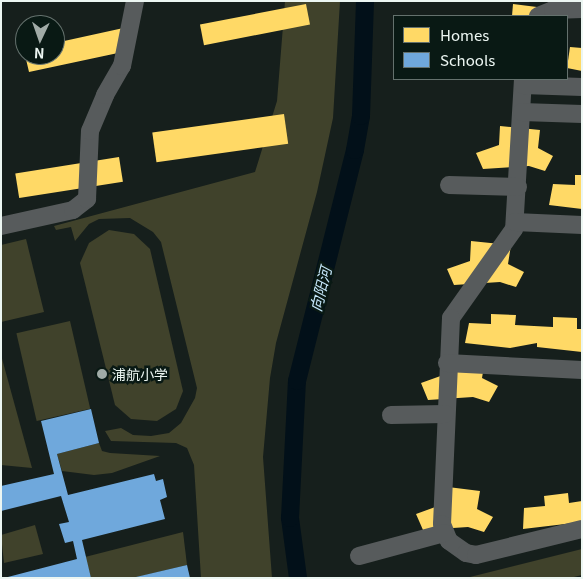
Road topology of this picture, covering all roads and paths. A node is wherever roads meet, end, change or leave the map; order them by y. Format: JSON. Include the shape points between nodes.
{"nodes":[{"id":1,"x":136,"y":1,"type":"edge"},
{"id":2,"x":582,"y":9,"type":"edge"},
{"id":3,"x":540,"y":15,"type":"edge"},
{"id":4,"x":523,"y":82,"type":"edge"},
{"id":5,"x":582,"y":87,"type":"edge"},
{"id":6,"x":522,"y":112,"type":"junction"},
{"id":7,"x":582,"y":114,"type":"edge"},
{"id":8,"x":449,"y":185,"type":"dead end"},
{"id":9,"x":518,"y":187,"type":"junction"},
{"id":10,"x":515,"y":222,"type":"junction"},
{"id":11,"x":582,"y":225,"type":"edge"},
{"id":12,"x":1,"y":226,"type":"edge"},
{"id":13,"x":447,"y":363,"type":"junction"},
{"id":14,"x":582,"y":370,"type":"edge"},
{"id":15,"x":445,"y":414,"type":"junction"},
{"id":16,"x":391,"y":415,"type":"dead end"},
{"id":17,"x":582,"y":529,"type":"edge"},
{"id":18,"x":444,"y":533,"type":"junction"},
{"id":19,"x":359,"y":556,"type":"dead end"}],
"edges":[{"from":1,"to":12,"type":"lane","via":[[122,66],[105,94],[90,131],[87,199],[73,210]]},
{"from":2,"to":3,"type":"lane","via":[[553,10]]},
{"from":4,"to":5,"type":"lane"},
{"from":4,"to":6,"type":"lane"},
{"from":6,"to":7,"type":"lane"},
{"from":6,"to":9,"type":"lane"},
{"from":8,"to":9,"type":"lane"},
{"from":9,"to":10,"type":"lane"},
{"from":10,"to":11,"type":"lane"},
{"from":10,"to":13,"type":"lane","via":[[508,239],[455,309],[449,331]]},
{"from":13,"to":14,"type":"lane"},
{"from":13,"to":15,"type":"lane"},
{"from":15,"to":16,"type":"lane"},
{"from":15,"to":18,"type":"lane"},
{"from":17,"to":18,"type":"lane","via":[[476,554],[457,548]]},
{"from":18,"to":19,"type":"lane"}]}
